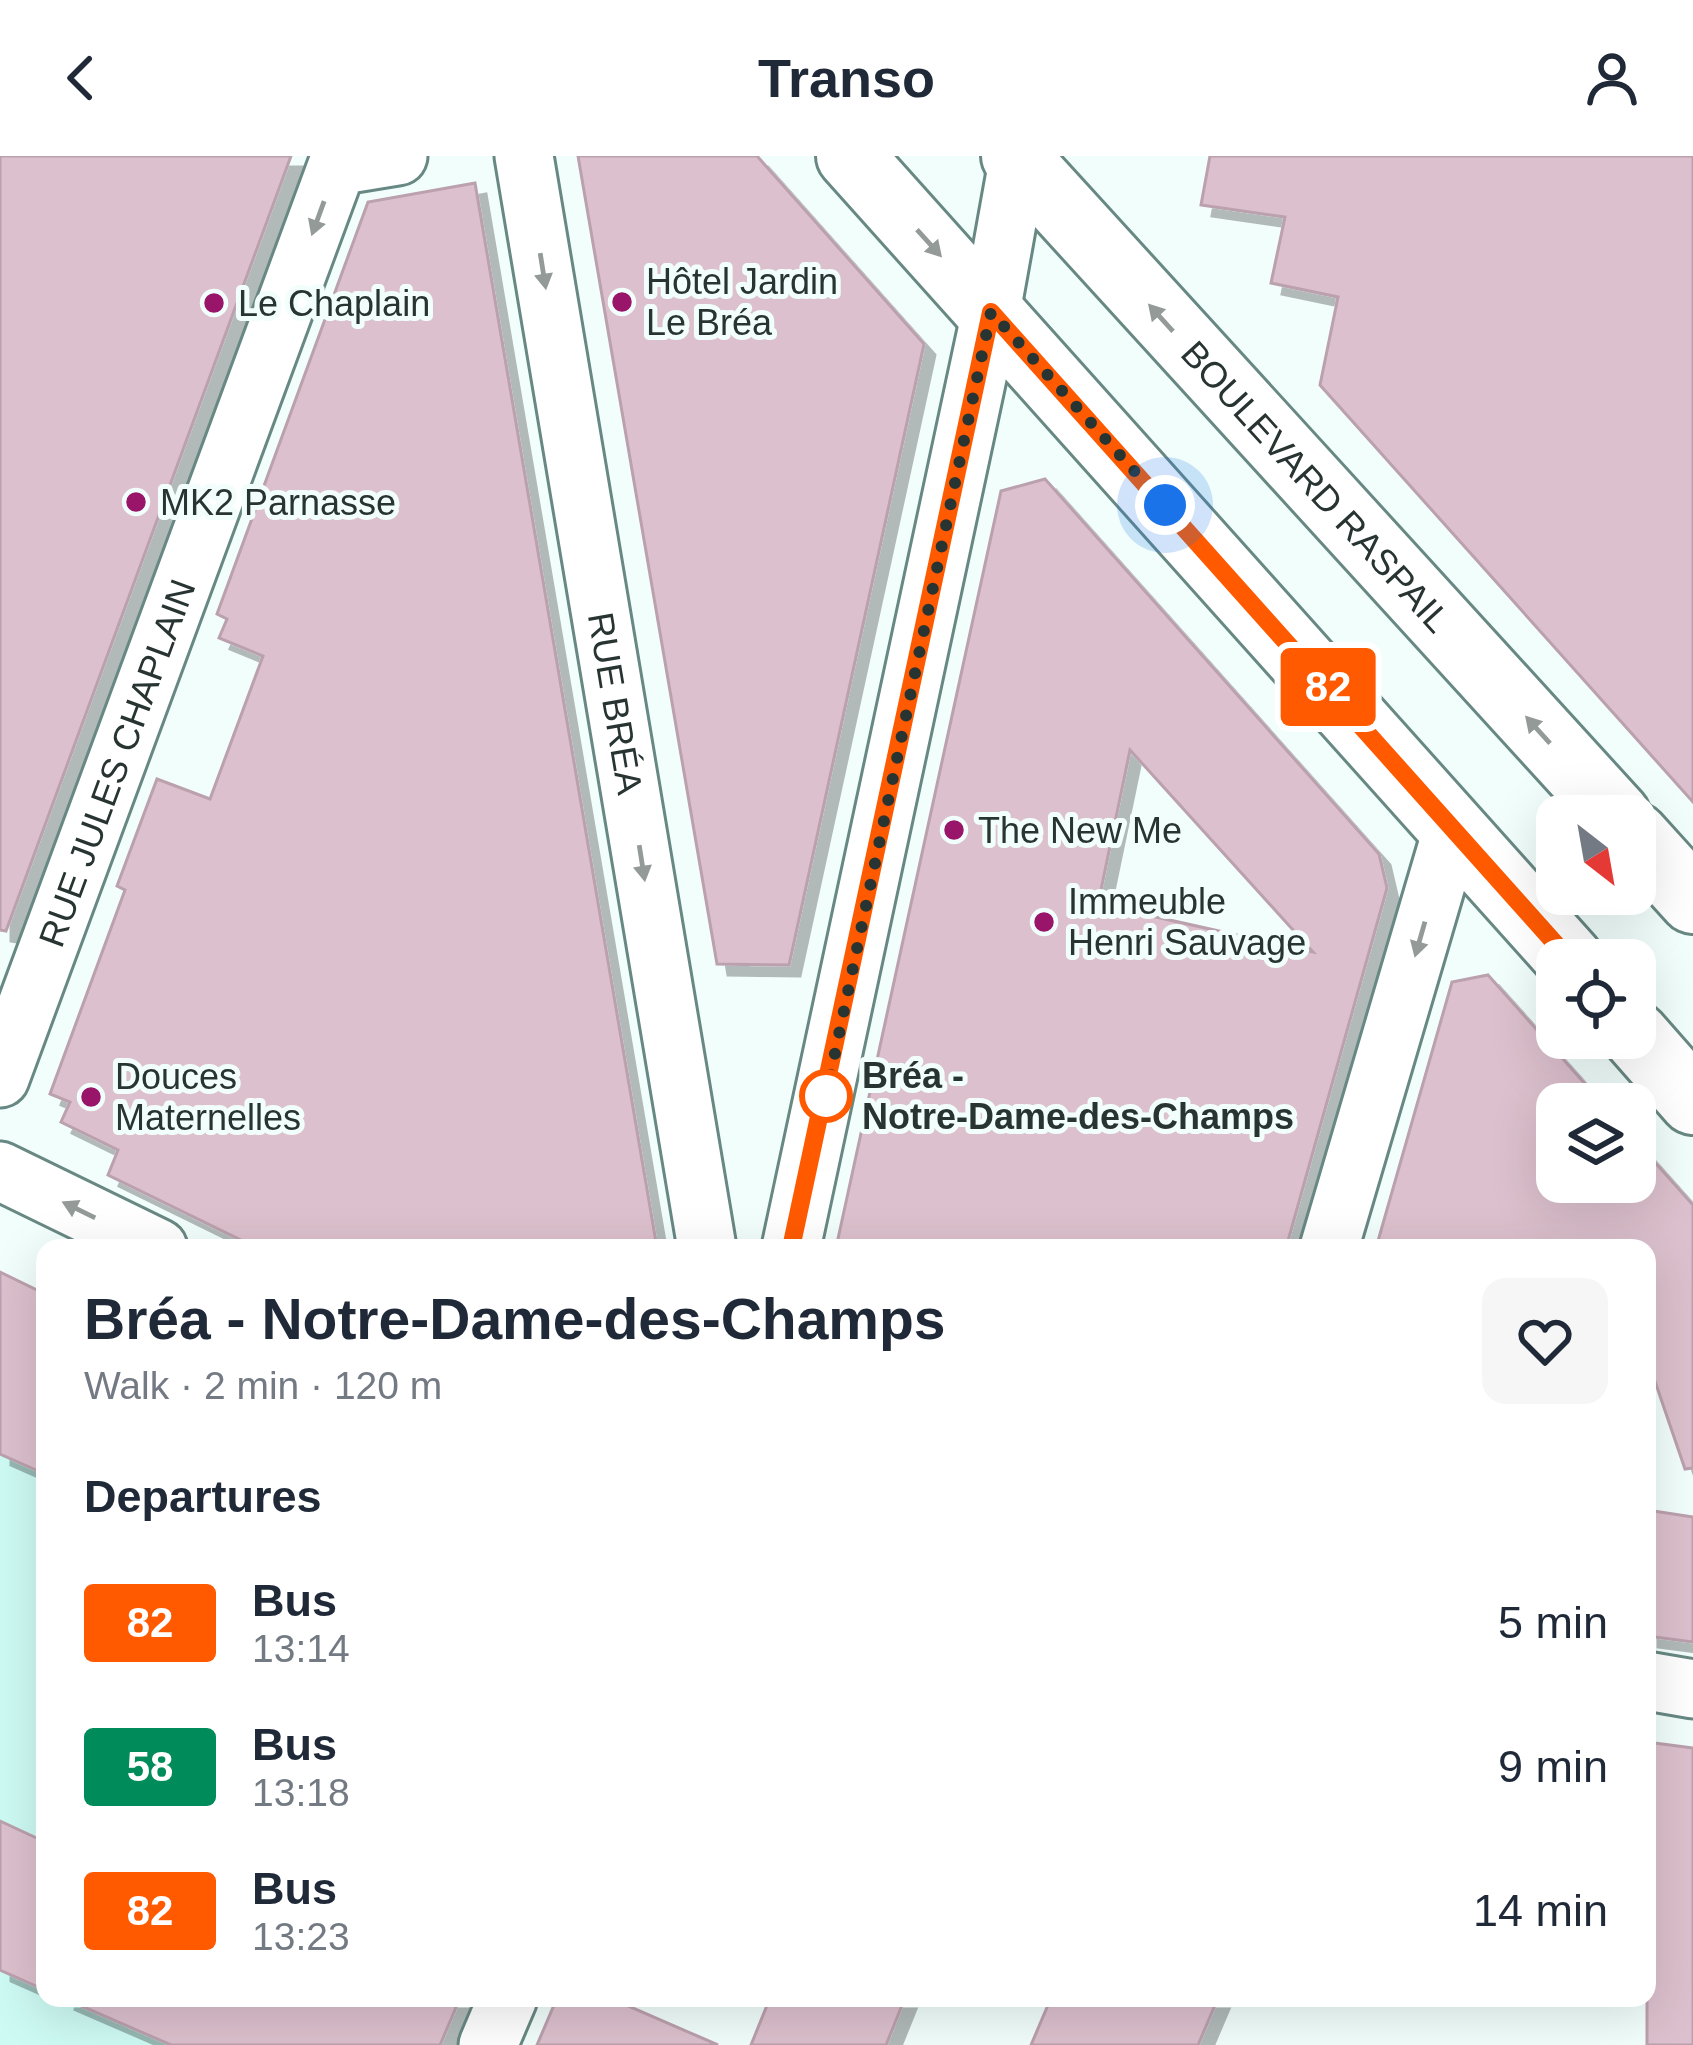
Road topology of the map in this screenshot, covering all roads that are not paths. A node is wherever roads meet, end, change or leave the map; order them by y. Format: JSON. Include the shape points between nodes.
{"nodes":[{"id":1,"x":398,"y":156,"type":"edge"},
{"id":2,"x":524,"y":156,"type":"edge"},
{"id":3,"x":850,"y":156,"type":"edge"},
{"id":4,"x":1017,"y":157,"type":"edge"},
{"id":5,"x":991,"y":312,"type":"junction"},
{"id":6,"x":1597,"y":795,"type":"edge"},
{"id":7,"x":1453,"y":827,"type":"junction"},
{"id":8,"x":1656,"y":859,"type":"edge"},
{"id":9,"x":1693,"y":900,"type":"edge"},
{"id":10,"x":1552,"y":939,"type":"edge"},
{"id":11,"x":1656,"y":1059,"type":"edge"},
{"id":12,"x":0,"y":1078,"type":"edge"},
{"id":13,"x":1693,"y":1101,"type":"edge"},
{"id":14,"x":0,"y":1171,"type":"edge"},
{"id":15,"x":140,"y":1239,"type":"edge"},
{"id":16,"x":704,"y":1239,"type":"edge"},
{"id":17,"x":792,"y":1239,"type":"edge"},
{"id":18,"x":1332,"y":1239,"type":"edge"},
{"id":19,"x":1656,"y":1683,"type":"edge"},
{"id":20,"x":1693,"y":1689,"type":"edge"},
{"id":21,"x":504,"y":2007,"type":"edge"},
{"id":22,"x":488,"y":2045,"type":"edge"}],
"edges":[{"from":1,"to":12,"type":"street","name":"RUE JULES CHAPLAIN","one_way":true,"via":[[337,166]]},
{"from":2,"to":16,"type":"street","name":"RUE BRÉA","one_way":true},
{"from":3,"to":5,"type":"main road","one_way":true},
{"from":4,"to":5,"type":"street"},
{"from":6,"to":4,"type":"main road","name":"BOULEVARD RASPAIL","one_way":true},
{"from":5,"to":7,"type":"main road"},
{"from":5,"to":17,"type":"street"},
{"from":7,"to":10,"type":"main road"},
{"from":7,"to":18,"type":"street","one_way":true},
{"from":8,"to":9,"type":"main road"},
{"from":11,"to":13,"type":"main road"},
{"from":15,"to":14,"type":"street","one_way":true},
{"from":19,"to":20,"type":"street"},
{"from":21,"to":22,"type":"street"}]}
